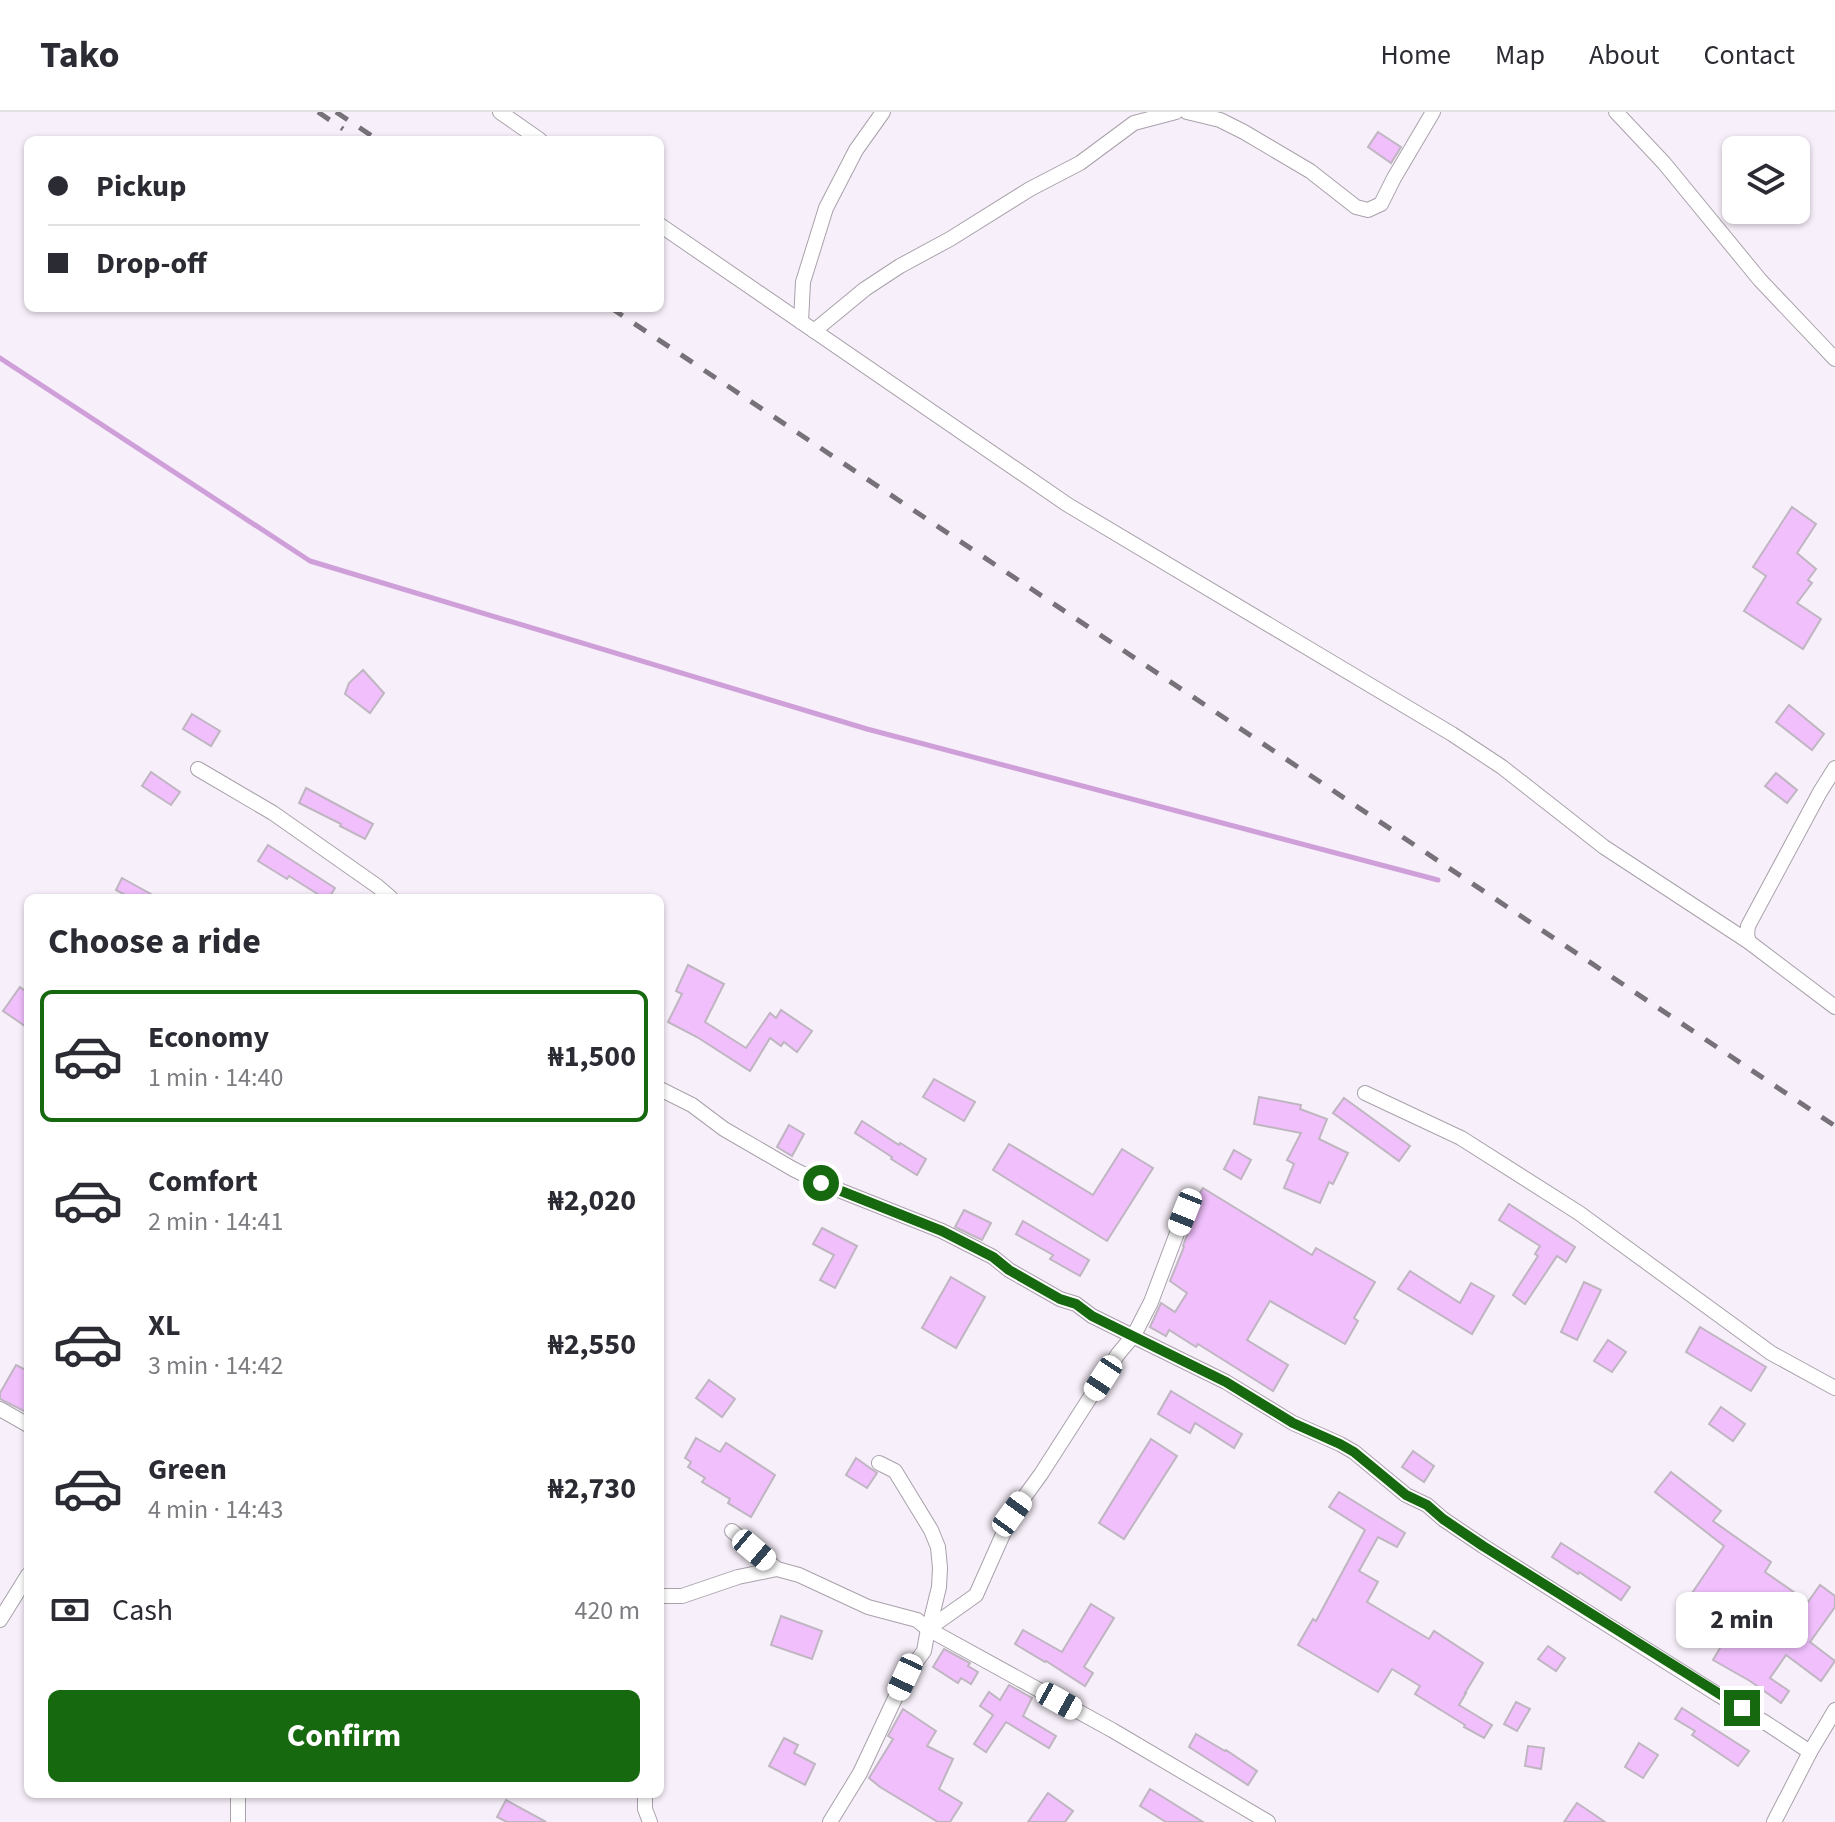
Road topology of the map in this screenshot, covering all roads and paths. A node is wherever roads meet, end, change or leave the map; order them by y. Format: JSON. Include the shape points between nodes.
{"nodes":[{"id":1,"x":500,"y":112,"type":"edge"},
{"id":2,"x":883,"y":112,"type":"edge"},
{"id":3,"x":1176,"y":112,"type":"edge"},
{"id":4,"x":1187,"y":112,"type":"edge"},
{"id":5,"x":1433,"y":112,"type":"edge"},
{"id":6,"x":1616,"y":112,"type":"edge"},
{"id":7,"x":534,"y":136,"type":"edge"},
{"id":8,"x":664,"y":228,"type":"edge"},
{"id":9,"x":801,"y":322,"type":"junction"},
{"id":10,"x":814,"y":331,"type":"junction"},
{"id":11,"x":1835,"y":359,"type":"edge"},
{"id":12,"x":1835,"y":768,"type":"edge"},
{"id":13,"x":198,"y":769,"type":"dead end"},
{"id":14,"x":386,"y":894,"type":"edge"},
{"id":15,"x":1749,"y":942,"type":"junction"},
{"id":16,"x":1835,"y":1007,"type":"edge"},
{"id":17,"x":664,"y":1091,"type":"edge"},
{"id":18,"x":1365,"y":1093,"type":"dead end"},
{"id":19,"x":1185,"y":1212,"type":"dead end"},
{"id":20,"x":1134,"y":1335,"type":"junction"},
{"id":21,"x":1835,"y":1388,"type":"edge"},
{"id":22,"x":0,"y":1409,"type":"edge"},
{"id":23,"x":24,"y":1423,"type":"edge"},
{"id":24,"x":879,"y":1463,"type":"dead end"},
{"id":25,"x":732,"y":1531,"type":"dead end"},
{"id":26,"x":777,"y":1569,"type":"junction"},
{"id":27,"x":24,"y":1581,"type":"edge"},
{"id":28,"x":664,"y":1596,"type":"edge"},
{"id":29,"x":0,"y":1620,"type":"edge"},
{"id":30,"x":928,"y":1628,"type":"junction"},
{"id":31,"x":1835,"y":1710,"type":"edge"},
{"id":32,"x":1810,"y":1752,"type":"junction"},
{"id":33,"x":238,"y":1798,"type":"edge"},
{"id":34,"x":645,"y":1798,"type":"edge"},
{"id":35,"x":238,"y":1822,"type":"edge"},
{"id":36,"x":650,"y":1822,"type":"edge"},
{"id":37,"x":830,"y":1822,"type":"edge"},
{"id":38,"x":1268,"y":1822,"type":"edge"},
{"id":39,"x":1774,"y":1822,"type":"edge"}],
"edges":[{"from":1,"to":7,"type":"street"},
{"from":2,"to":9,"type":"street","via":[[826,208],[803,282]]},
{"from":3,"to":10,"type":"street","via":[[1134,123],[1080,163],[888,274]]},
{"from":4,"to":5,"type":"street","via":[[1244,132],[1368,210],[1381,204]]},
{"from":6,"to":11,"type":"street"},
{"from":8,"to":9,"type":"street"},
{"from":9,"to":10,"type":"street"},
{"from":10,"to":15,"type":"street","via":[[1068,505],[1452,734],[1604,847]]},
{"from":12,"to":15,"type":"street","via":[[1748,926]]},
{"from":13,"to":14,"type":"street","via":[[273,813]]},
{"from":15,"to":16,"type":"street"},
{"from":17,"to":20,"type":"street","via":[[807,1176],[942,1231]]},
{"from":18,"to":21,"type":"street","via":[[1461,1138],[1579,1213],[1771,1353]]},
{"from":19,"to":20,"type":"street"},
{"from":20,"to":30,"type":"street","via":[[1012,1514],[976,1595]]},
{"from":20,"to":32,"type":"street","via":[[1354,1452],[1406,1495],[1483,1546]]},
{"from":22,"to":23,"type":"street"},
{"from":24,"to":30,"type":"street","via":[[895,1471],[938,1547],[939,1587]]},
{"from":25,"to":26,"type":"street"},
{"from":26,"to":28,"type":"street","via":[[682,1596]]},
{"from":26,"to":30,"type":"street"},
{"from":27,"to":29,"type":"street"},
{"from":30,"to":37,"type":"street","via":[[924,1651],[905,1677],[860,1773]]},
{"from":30,"to":38,"type":"street"},
{"from":31,"to":32,"type":"street"},
{"from":32,"to":39,"type":"street"},
{"from":33,"to":35,"type":"street"},
{"from":34,"to":36,"type":"street"}]}
